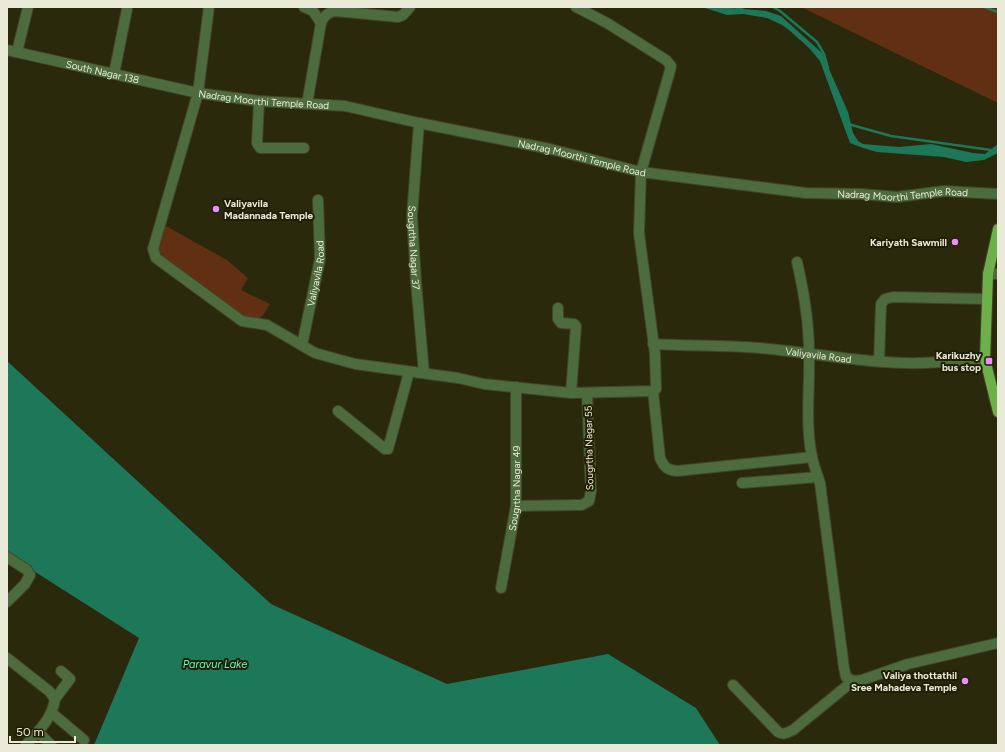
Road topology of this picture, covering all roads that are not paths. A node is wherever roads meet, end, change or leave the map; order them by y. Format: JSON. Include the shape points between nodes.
{"nodes":[{"id":1,"x":28,"y":7,"type":"edge"},
{"id":2,"x":209,"y":7,"type":"edge"},
{"id":3,"x":304,"y":7,"type":"edge"},
{"id":4,"x":410,"y":7,"type":"edge"},
{"id":5,"x":576,"y":7,"type":"edge"},
{"id":6,"x":127,"y":9,"type":"dead end"},
{"id":7,"x":320,"y":23,"type":"junction"},
{"id":8,"x":12,"y":51,"type":"edge"},
{"id":9,"x":114,"y":74,"type":"junction"},
{"id":10,"x":198,"y":93,"type":"junction"},
{"id":11,"x":259,"y":101,"type":"junction"},
{"id":12,"x":307,"y":104,"type":"junction"},
{"id":13,"x":419,"y":123,"type":"junction"},
{"id":14,"x":304,"y":148,"type":"dead end"},
{"id":15,"x":641,"y":172,"type":"junction"},
{"id":16,"x":998,"y":194,"type":"edge"},
{"id":17,"x":318,"y":200,"type":"dead end"},
{"id":18,"x":998,"y":229,"type":"edge"},
{"id":19,"x":797,"y":262,"type":"dead end"},
{"id":20,"x":993,"y":274,"type":"edge"},
{"id":21,"x":986,"y":299,"type":"junction"},
{"id":22,"x":558,"y":308,"type":"dead end"},
{"id":23,"x":653,"y":344,"type":"junction"},
{"id":24,"x":302,"y":345,"type":"junction"},
{"id":25,"x":809,"y":353,"type":"junction"},
{"id":26,"x":985,"y":359,"type":"junction"},
{"id":27,"x":879,"y":362,"type":"junction"},
{"id":28,"x":409,"y":372,"type":"junction"},
{"id":29,"x":424,"y":374,"type":"junction"},
{"id":30,"x":516,"y":387,"type":"junction"},
{"id":31,"x":653,"y":391,"type":"junction"},
{"id":32,"x":571,"y":393,"type":"junction"},
{"id":33,"x":588,"y":393,"type":"junction"},
{"id":34,"x":338,"y":411,"type":"dead end"},
{"id":35,"x":998,"y":412,"type":"edge"},
{"id":36,"x":812,"y":457,"type":"junction"},
{"id":37,"x":818,"y":477,"type":"junction"},
{"id":38,"x":742,"y":483,"type":"dead end"},
{"id":39,"x":516,"y":506,"type":"junction"},
{"id":40,"x":7,"y":558,"type":"edge"},
{"id":41,"x":502,"y":588,"type":"dead end"},
{"id":42,"x":8,"y":598,"type":"edge"},
{"id":43,"x":998,"y":643,"type":"edge"},
{"id":44,"x":7,"y":658,"type":"edge"},
{"id":45,"x":60,"y":671,"type":"dead end"},
{"id":46,"x":853,"y":681,"type":"junction"},
{"id":47,"x":733,"y":685,"type":"dead end"},
{"id":48,"x":55,"y":699,"type":"junction"},
{"id":49,"x":52,"y":713,"type":"junction"},
{"id":50,"x":38,"y":732,"type":"junction"},
{"id":51,"x":84,"y":740,"type":"dead end"},
{"id":52,"x":26,"y":745,"type":"edge"},
{"id":53,"x":51,"y":745,"type":"edge"}],
"edges":[{"from":1,"to":8,"type":"street"},
{"from":2,"to":10,"type":"street"},
{"from":3,"to":7,"type":"street","via":[[313,11]]},
{"from":4,"to":7,"type":"street","via":[[403,16],[398,17],[335,11],[323,17]]},
{"from":5,"to":15,"type":"street","via":[[607,23],[666,60],[671,66]]},
{"from":6,"to":9,"type":"street"},
{"from":7,"to":12,"type":"street"},
{"from":8,"to":9,"type":"street","name":"South Nagar 138"},
{"from":9,"to":10,"type":"street","name":"South Nagar 138"},
{"from":10,"to":11,"type":"street","name":"Nadrag Moorthi Temple Road"},
{"from":10,"to":24,"type":"street","name":"Nadrag Moorthi Temple Road","via":[[153,249],[156,258],[242,321],[267,326]]},
{"from":11,"to":12,"type":"street","name":"Nadrag Moorthi Temple Road"},
{"from":11,"to":14,"type":"street","via":[[256,143],[258,146]]},
{"from":12,"to":13,"type":"street","name":"Nadrag Moorthi Temple Road","via":[[345,106]]},
{"from":13,"to":15,"type":"street","name":"Nadrag Moorthi Temple Road","via":[[550,149]]},
{"from":13,"to":29,"type":"street","name":"Sougrtha Nagar 37","via":[[412,216]]},
{"from":15,"to":16,"type":"street","name":"Nadrag Moorthi Temple Road","via":[[806,193],[897,197],[944,191]]},
{"from":15,"to":23,"type":"street","via":[[639,233]]},
{"from":17,"to":24,"type":"street","name":"Valiyavila Road","via":[[320,259]]},
{"from":18,"to":20,"type":"main road"},
{"from":19,"to":25,"type":"street","via":[[804,293]]},
{"from":20,"to":21,"type":"main road"},
{"from":21,"to":26,"type":"main road"},
{"from":21,"to":27,"type":"street","via":[[885,299],[881,304]]},
{"from":22,"to":32,"type":"street","via":[[558,319],[561,323],[576,326]]},
{"from":23,"to":25,"type":"street","name":"Valiyavila Road","via":[[726,346]]},
{"from":23,"to":31,"type":"street","via":[[656,366],[656,389]]},
{"from":24,"to":28,"type":"street","name":"Nadrag Moorthi Temple Road","via":[[315,353],[354,364]]},
{"from":25,"to":27,"type":"street","name":"Valiyavila Road"},
{"from":25,"to":36,"type":"street","via":[[809,430]]},
{"from":26,"to":27,"type":"street","name":"Valiyavila Road"},
{"from":26,"to":35,"type":"main road"},
{"from":28,"to":29,"type":"street","name":"Nadrag Moorthi Temple Road"},
{"from":28,"to":34,"type":"street","via":[[388,449]]},
{"from":29,"to":30,"type":"street","name":"Nadrag Moorthi Temple Road"},
{"from":30,"to":32,"type":"street","name":"Nadrag Moorthi Temple Road"},
{"from":30,"to":39,"type":"street","name":"Sougrtha Nagar 49"},
{"from":31,"to":33,"type":"street","name":"Nadrag Moorthi Temple Road"},
{"from":31,"to":36,"type":"street","via":[[660,458],[664,467],[670,470],[677,472]]},
{"from":32,"to":33,"type":"street","name":"Nadrag Moorthi Temple Road"},
{"from":33,"to":39,"type":"street","name":"Sougrtha Nagar 55","via":[[591,491],[589,501],[582,505]]},
{"from":36,"to":37,"type":"street"},
{"from":37,"to":38,"type":"street"},
{"from":37,"to":46,"type":"street","via":[[844,668],[846,677]]},
{"from":39,"to":41,"type":"street","name":"Sougrtha Nagar 49"},
{"from":40,"to":42,"type":"street","via":[[27,570],[30,575],[25,584]]},
{"from":43,"to":46,"type":"street","via":[[908,664]]},
{"from":44,"to":48,"type":"street","via":[[49,691]]},
{"from":45,"to":48,"type":"street","via":[[70,679]]},
{"from":46,"to":47,"type":"street","via":[[787,734],[778,732]]},
{"from":48,"to":49,"type":"street"},
{"from":49,"to":50,"type":"street"},
{"from":49,"to":51,"type":"street"},
{"from":50,"to":52,"type":"street"},
{"from":50,"to":53,"type":"street"}]}
